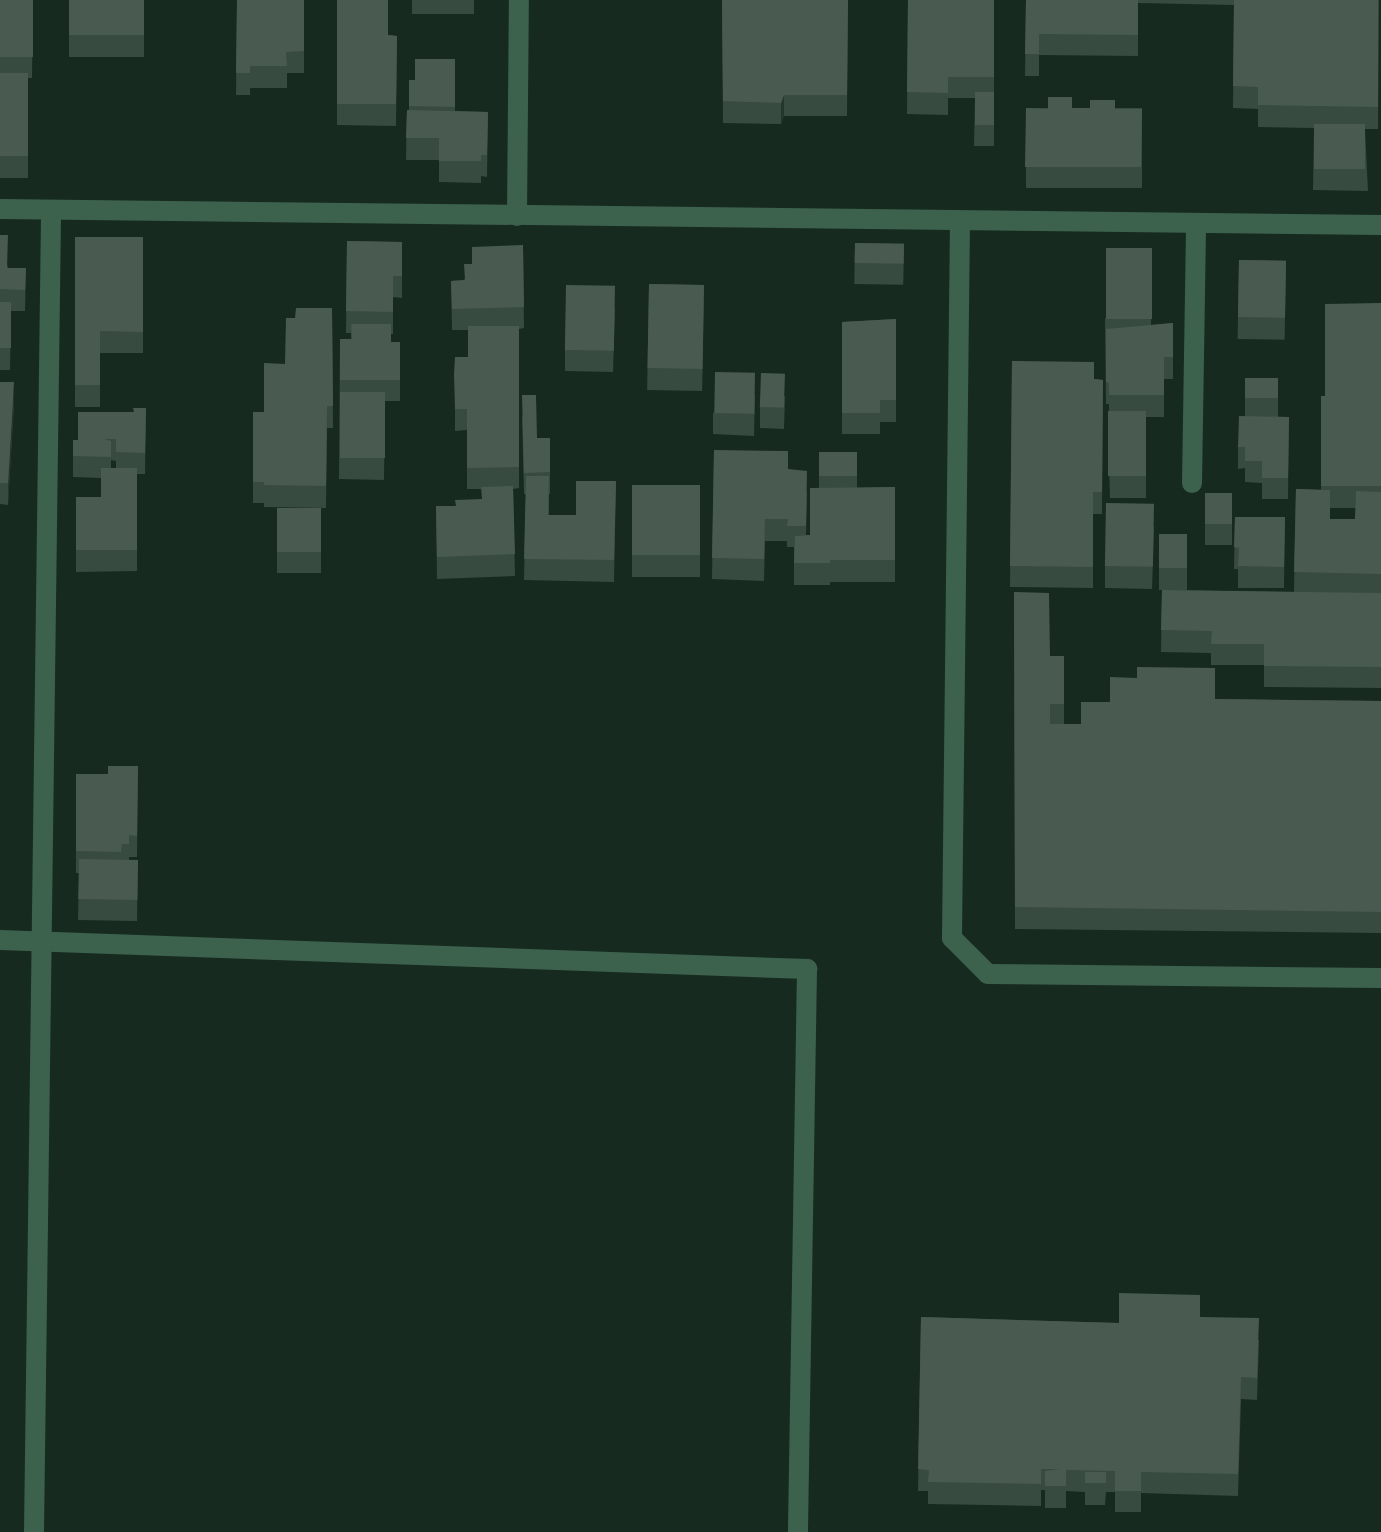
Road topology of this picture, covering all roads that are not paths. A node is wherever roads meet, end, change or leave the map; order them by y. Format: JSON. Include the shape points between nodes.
{"nodes":[{"id":1,"x":519,"y":0,"type":"edge"},
{"id":2,"x":0,"y":209,"type":"edge"},
{"id":3,"x":51,"y":210,"type":"junction"},
{"id":4,"x":517,"y":216,"type":"junction"},
{"id":5,"x":960,"y":221,"type":"junction"},
{"id":6,"x":1196,"y":223,"type":"junction"},
{"id":7,"x":1381,"y":225,"type":"edge"},
{"id":8,"x":1192,"y":483,"type":"dead end"},
{"id":9,"x":0,"y":940,"type":"edge"},
{"id":10,"x":41,"y":941,"type":"junction"},
{"id":11,"x":1381,"y":978,"type":"edge"},
{"id":12,"x":34,"y":1532,"type":"edge"},
{"id":13,"x":798,"y":1532,"type":"edge"}],
"edges":[{"from":1,"to":4,"type":"street"},
{"from":2,"to":3,"type":"street"},
{"from":3,"to":4,"type":"street"},
{"from":3,"to":10,"type":"street"},
{"from":4,"to":5,"type":"street"},
{"from":5,"to":6,"type":"street"},
{"from":5,"to":11,"type":"street","via":[[952,938],[988,974]]},
{"from":6,"to":7,"type":"street"},
{"from":6,"to":8,"type":"street"},
{"from":9,"to":10,"type":"street"},
{"from":10,"to":12,"type":"street"},
{"from":10,"to":13,"type":"street","via":[[807,969]]}]}
